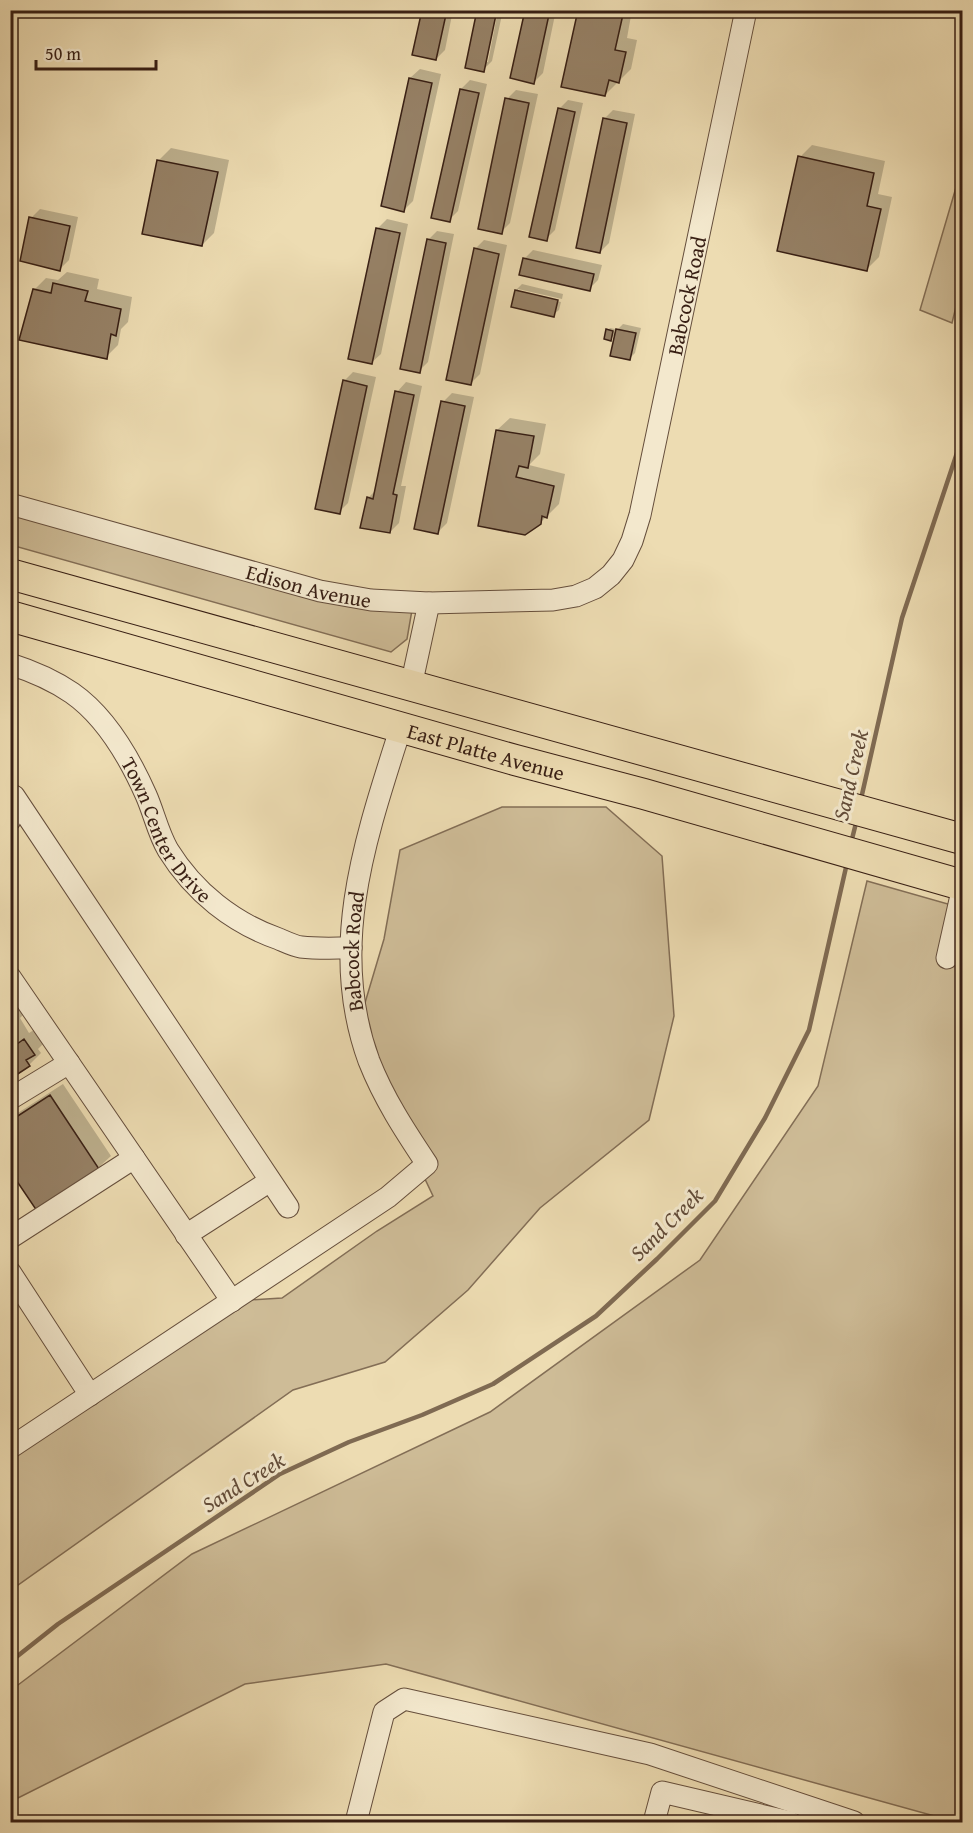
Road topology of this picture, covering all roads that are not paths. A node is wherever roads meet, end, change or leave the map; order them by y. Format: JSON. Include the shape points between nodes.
{"nodes":[{"id":1,"x":746,"y":10,"type":"edge"},
{"id":2,"x":10,"y":504,"type":"edge"},
{"id":3,"x":10,"y":574,"type":"edge"},
{"id":4,"x":611,"y":575,"type":"joint"},
{"id":5,"x":429,"y":603,"type":"junction"},
{"id":6,"x":10,"y":616,"type":"edge"},
{"id":7,"x":10,"y":664,"type":"edge"},
{"id":8,"x":411,"y":686,"type":"junction"},
{"id":9,"x":279,"y":692,"type":"junction"},
{"id":10,"x":401,"y":727,"type":"junction"},
{"id":11,"x":12,"y":793,"type":"edge"},
{"id":12,"x":10,"y":820,"type":"edge"},
{"id":13,"x":963,"y":839,"type":"edge"},
{"id":14,"x":963,"y":885,"type":"edge"},
{"id":15,"x":963,"y":891,"type":"edge"},
{"id":16,"x":351,"y":948,"type":"junction"},
{"id":17,"x":947,"y":957,"type":"dead end"},
{"id":18,"x":10,"y":977,"type":"edge"},
{"id":19,"x":69,"y":1063,"type":"junction"},
{"id":20,"x":10,"y":1099,"type":"edge"},
{"id":21,"x":134,"y":1158,"type":"junction"},
{"id":22,"x":270,"y":1181,"type":"junction"},
{"id":23,"x":288,"y":1207,"type":"dead end"},
{"id":24,"x":186,"y":1235,"type":"junction"},
{"id":25,"x":10,"y":1238,"type":"edge"},
{"id":26,"x":10,"y":1272,"type":"edge"},
{"id":27,"x":232,"y":1301,"type":"junction"},
{"id":28,"x":90,"y":1395,"type":"junction"},
{"id":29,"x":10,"y":1448,"type":"edge"},
{"id":30,"x":356,"y":1822,"type":"edge"},
{"id":31,"x":654,"y":1822,"type":"edge"},
{"id":32,"x":790,"y":1822,"type":"edge"},
{"id":33,"x":854,"y":1822,"type":"edge"}],
"edges":[{"from":1,"to":4,"type":"street","name":"Babcock Road","via":[[648,486],[632,541]]},
{"from":2,"to":5,"type":"street","name":"Edison Avenue","via":[[320,591],[371,600]]},
{"from":3,"to":8,"type":"highway","name":"East Platte Avenue"},
{"from":4,"to":5,"type":"street","name":"Edison Avenue","via":[[576,597]]},
{"from":5,"to":8,"type":"street"},
{"from":6,"to":9,"type":"highway","name":"East Platte Avenue"},
{"from":7,"to":16,"type":"street","name":"Town Center Drive","via":[[54,681],[95,714],[134,769],[168,849],[205,896],[247,926],[274,938],[300,947]]},
{"from":8,"to":9,"type":"highway","via":[[367,699]]},
{"from":8,"to":13,"type":"highway","name":"East Platte Avenue"},
{"from":9,"to":10,"type":"highway","name":"East Platte Avenue"},
{"from":10,"to":14,"type":"highway","name":"East Platte Avenue"},
{"from":10,"to":16,"type":"street","name":"Babcock Road","via":[[362,859],[351,922]]},
{"from":11,"to":12,"type":"street"},
{"from":11,"to":22,"type":"street"},
{"from":15,"to":17,"type":"street"},
{"from":16,"to":27,"type":"street","name":"Babcock Road","via":[[361,1036],[398,1120],[427,1164],[388,1197]]},
{"from":18,"to":19,"type":"street"},
{"from":19,"to":20,"type":"street"},
{"from":19,"to":21,"type":"street"},
{"from":21,"to":24,"type":"street"},
{"from":21,"to":25,"type":"street"},
{"from":22,"to":23,"type":"street"},
{"from":22,"to":24,"type":"street"},
{"from":24,"to":27,"type":"street"},
{"from":26,"to":28,"type":"street"},
{"from":27,"to":28,"type":"street"},
{"from":28,"to":29,"type":"street"},
{"from":30,"to":33,"type":"street","via":[[384,1712],[404,1699],[650,1754]]},
{"from":31,"to":32,"type":"street","via":[[662,1792]]}]}
